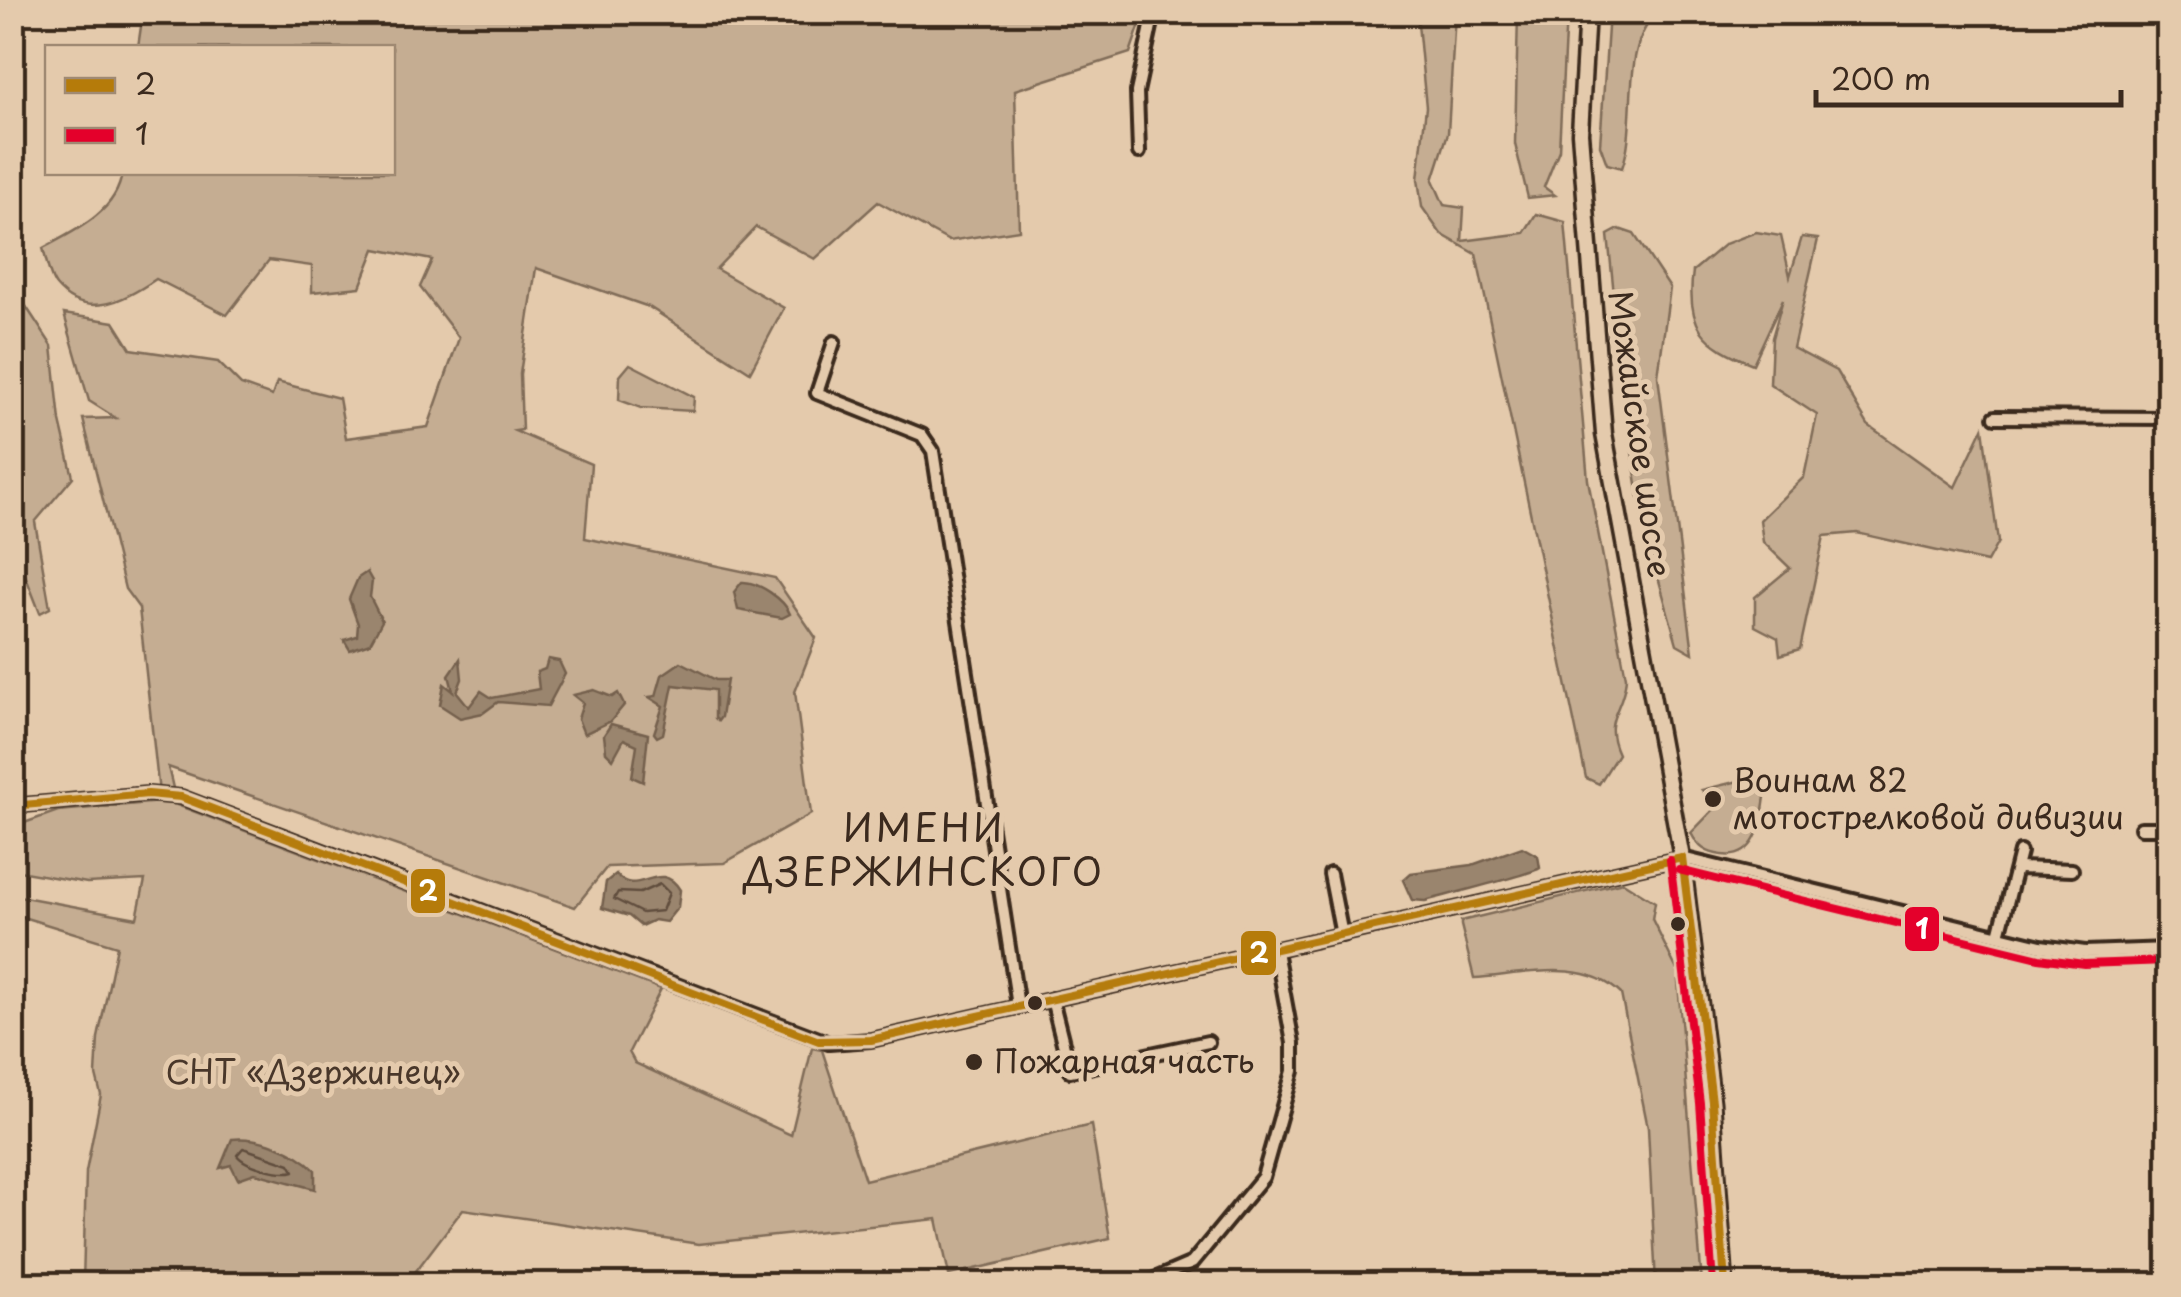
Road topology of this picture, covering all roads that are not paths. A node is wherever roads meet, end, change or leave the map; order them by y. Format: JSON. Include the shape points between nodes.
{"nodes":[{"id":1,"x":1158,"y":12,"type":"edge"},
{"id":2,"x":1587,"y":12,"type":"edge"},
{"id":3,"x":1139,"y":152,"type":"dead end"},
{"id":4,"x":834,"y":342,"type":"dead end"},
{"id":5,"x":1995,"y":416,"type":"dead end"},
{"id":6,"x":2168,"y":418,"type":"edge"},
{"id":7,"x":12,"y":806,"type":"edge"},
{"id":8,"x":2141,"y":828,"type":"dead end"},
{"id":9,"x":2168,"y":828,"type":"edge"},
{"id":10,"x":2020,"y":852,"type":"dead end"},
{"id":11,"x":1682,"y":858,"type":"junction"},
{"id":12,"x":2018,"y":868,"type":"junction"},
{"id":13,"x":2072,"y":870,"type":"dead end"},
{"id":14,"x":1330,"y":874,"type":"dead end"},
{"id":15,"x":1342,"y":935,"type":"junction"},
{"id":16,"x":1999,"y":935,"type":"junction"},
{"id":17,"x":2168,"y":949,"type":"edge"},
{"id":18,"x":1276,"y":950,"type":"junction"},
{"id":19,"x":1052,"y":999,"type":"junction"},
{"id":20,"x":1018,"y":1006,"type":"junction"},
{"id":21,"x":1208,"y":1042,"type":"dead end"},
{"id":22,"x":1143,"y":1284,"type":"edge"},
{"id":23,"x":1725,"y":1284,"type":"edge"}],
"edges":[{"from":1,"to":3,"type":"street","via":[[1137,92]]},
{"from":2,"to":11,"type":"main road","name":"Можайское шоссе","via":[[1580,133],[1604,434]]},
{"from":4,"to":20,"type":"street","via":[[817,393],[922,435],[933,450]]},
{"from":5,"to":6,"type":"street"},
{"from":7,"to":20,"type":"street","via":[[148,794],[182,798],[829,1043]]},
{"from":8,"to":9,"type":"street"},
{"from":10,"to":12,"type":"street"},
{"from":11,"to":15,"type":"street"},
{"from":11,"to":16,"type":"street"},
{"from":11,"to":23,"type":"main road","name":"Можайское шоссе","via":[[1712,1102]]},
{"from":12,"to":13,"type":"street"},
{"from":12,"to":16,"type":"street"},
{"from":14,"to":15,"type":"street"},
{"from":15,"to":18,"type":"street"},
{"from":16,"to":17,"type":"street","via":[[2085,952]]},
{"from":18,"to":19,"type":"street"},
{"from":18,"to":22,"type":"street","via":[[1294,1071],[1263,1176],[1192,1263]]},
{"from":19,"to":20,"type":"street"},
{"from":19,"to":21,"type":"street","via":[[1070,1071]]}]}
